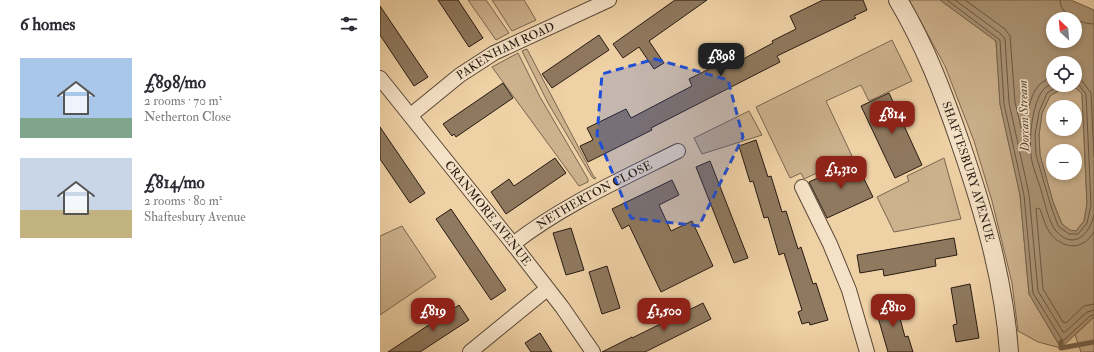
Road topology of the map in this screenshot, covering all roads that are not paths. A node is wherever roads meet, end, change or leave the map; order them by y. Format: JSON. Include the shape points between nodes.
{"nodes":[{"id":1,"x":609,"y":0,"type":"edge"},
{"id":2,"x":898,"y":0,"type":"edge"},
{"id":3,"x":380,"y":78,"type":"edge"},
{"id":4,"x":411,"y":115,"type":"junction"},
{"id":5,"x":678,"y":151,"type":"dead end"},
{"id":6,"x":802,"y":187,"type":"dead end"},
{"id":7,"x":513,"y":244,"type":"junction"},
{"id":8,"x":547,"y":289,"type":"junction"},
{"id":9,"x":470,"y":352,"type":"edge"},
{"id":10,"x":592,"y":352,"type":"edge"},
{"id":11,"x":867,"y":352,"type":"edge"},
{"id":12,"x":1009,"y":352,"type":"edge"}],
"edges":[{"from":1,"to":4,"type":"street","name":"PAKENHAM ROAD","via":[[494,53],[460,75]]},
{"from":2,"to":12,"type":"street","name":"SHAFTESBURY AVENUE","via":[[938,82],[975,184],[998,274]]},
{"from":3,"to":4,"type":"street","name":"CRANMORE AVENUE"},
{"from":4,"to":7,"type":"street","name":"CRANMORE AVENUE"},
{"from":5,"to":7,"type":"street","name":"NETHERTON CLOSE","via":[[568,208]]},
{"from":6,"to":11,"type":"street","via":[[849,290]]},
{"from":7,"to":8,"type":"street","name":"CRANMORE AVENUE"},
{"from":8,"to":9,"type":"street"},
{"from":8,"to":10,"type":"street","name":"CRANMORE AVENUE"}]}
